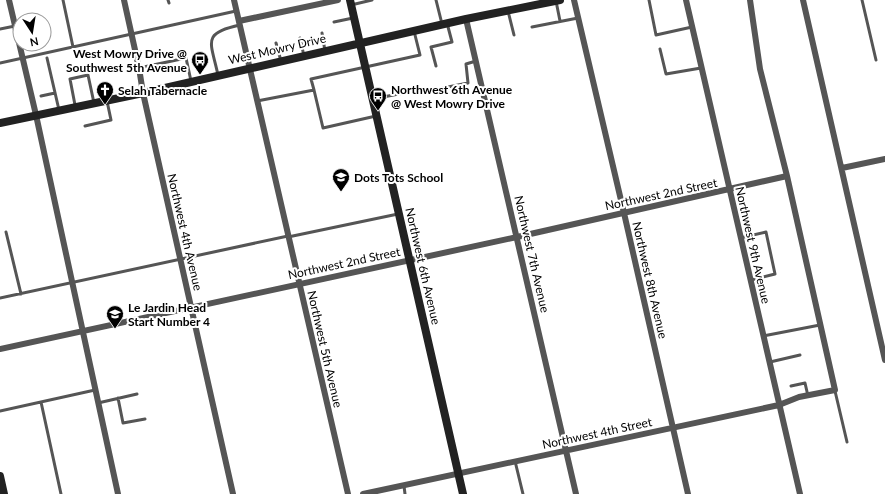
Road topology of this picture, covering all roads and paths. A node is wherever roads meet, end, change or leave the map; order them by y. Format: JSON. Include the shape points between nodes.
{"nodes":[{"id":1,"x":9,"y":0,"type":"edge"},
{"id":2,"x":63,"y":0,"type":"edge"},
{"id":3,"x":124,"y":0,"type":"edge"},
{"id":4,"x":234,"y":0,"type":"edge"},
{"id":5,"x":338,"y":0,"type":"edge"},
{"id":6,"x":372,"y":0,"type":"edge"},
{"id":7,"x":436,"y":0,"type":"edge"},
{"id":8,"x":558,"y":0,"type":"edge"},
{"id":9,"x":574,"y":0,"type":"edge"},
{"id":10,"x":649,"y":0,"type":"edge"},
{"id":11,"x":686,"y":0,"type":"edge"},
{"id":12,"x":750,"y":0,"type":"edge"},
{"id":13,"x":803,"y":0,"type":"edge"},
{"id":14,"x":862,"y":0,"type":"edge"},
{"id":15,"x":351,"y":2,"type":"edge"},
{"id":16,"x":540,"y":2,"type":"edge"},
{"id":17,"x":508,"y":10,"type":"junction"},
{"id":18,"x":237,"y":11,"type":"junction"},
{"id":19,"x":12,"y":13,"type":"edge"},
{"id":20,"x":578,"y":17,"type":"junction"},
{"id":21,"x":354,"y":18,"type":"junction"},
{"id":22,"x":466,"y":19,"type":"junction"},
{"id":23,"x":560,"y":21,"type":"junction"},
{"id":24,"x":334,"y":22,"type":"dead end"},
{"id":25,"x":240,"y":23,"type":"junction"},
{"id":26,"x":445,"y":24,"type":"junction"},
{"id":27,"x":12,"y":27,"type":"edge"},
{"id":28,"x":532,"y":27,"type":"dead end"},
{"id":29,"x":692,"y":27,"type":"junction"},
{"id":30,"x":0,"y":29,"type":"edge"},
{"id":31,"x":414,"y":31,"type":"junction"},
{"id":32,"x":322,"y":33,"type":"dead end"},
{"id":33,"x":131,"y":34,"type":"junction"},
{"id":34,"x":514,"y":34,"type":"dead end"},
{"id":35,"x":300,"y":38,"type":"dead end"},
{"id":36,"x":276,"y":43,"type":"dead end"},
{"id":37,"x":360,"y":43,"type":"junction"},
{"id":38,"x":73,"y":47,"type":"junction"},
{"id":39,"x":660,"y":49,"type":"dead end"},
{"id":40,"x":326,"y":51,"type":"junction"},
{"id":41,"x":21,"y":52,"type":"edge"},
{"id":42,"x":304,"y":56,"type":"junction"},
{"id":43,"x":22,"y":58,"type":"junction"},
{"id":44,"x":48,"y":58,"type":"dead end"},
{"id":45,"x":876,"y":60,"type":"dead end"},
{"id":46,"x":281,"y":61,"type":"junction"},
{"id":47,"x":476,"y":62,"type":"junction"},
{"id":48,"x":0,"y":63,"type":"edge"},
{"id":49,"x":436,"y":66,"type":"dead end"},
{"id":50,"x":366,"y":67,"type":"junction"},
{"id":51,"x":139,"y":68,"type":"junction"},
{"id":52,"x":250,"y":68,"type":"junction"},
{"id":53,"x":701,"y":68,"type":"junction"},
{"id":54,"x":218,"y":75,"type":"junction"},
{"id":55,"x":191,"y":81,"type":"junction"},
{"id":56,"x":443,"y":88,"type":"dead end"},
{"id":57,"x":424,"y":89,"type":"dead end"},
{"id":58,"x":314,"y":90,"type":"junction"},
{"id":59,"x":55,"y":93,"type":"junction"},
{"id":60,"x":142,"y":93,"type":"junction"},
{"id":61,"x":41,"y":96,"type":"dead end"},
{"id":62,"x":373,"y":99,"type":"junction"},
{"id":63,"x":107,"y":100,"type":"junction"},
{"id":64,"x":257,"y":101,"type":"junction"},
{"id":65,"x":94,"y":103,"type":"junction"},
{"id":66,"x":76,"y":107,"type":"junction"},
{"id":67,"x":59,"y":110,"type":"junction"},
{"id":68,"x":36,"y":115,"type":"junction"},
{"id":69,"x":376,"y":116,"type":"junction"},
{"id":70,"x":0,"y":123,"type":"edge"},
{"id":71,"x":85,"y":126,"type":"dead end"},
{"id":72,"x":885,"y":159,"type":"edge"},
{"id":73,"x":842,"y":168,"type":"junction"},
{"id":74,"x":786,"y":176,"type":"junction"},
{"id":75,"x":729,"y":190,"type":"junction"},
{"id":76,"x":624,"y":213,"type":"junction"},
{"id":77,"x":399,"y":214,"type":"junction"},
{"id":78,"x":6,"y":232,"type":"dead end"},
{"id":79,"x":288,"y":236,"type":"junction"},
{"id":80,"x":517,"y":237,"type":"junction"},
{"id":81,"x":740,"y":238,"type":"junction"},
{"id":82,"x":180,"y":259,"type":"junction"},
{"id":83,"x":410,"y":260,"type":"junction"},
{"id":84,"x":750,"y":280,"type":"junction"},
{"id":85,"x":72,"y":283,"type":"junction"},
{"id":86,"x":299,"y":283,"type":"junction"},
{"id":87,"x":21,"y":294,"type":"junction"},
{"id":88,"x":0,"y":298,"type":"edge"},
{"id":89,"x":190,"y":308,"type":"junction"},
{"id":90,"x":820,"y":325,"type":"junction"},
{"id":91,"x":82,"y":332,"type":"junction"},
{"id":92,"x":763,"y":336,"type":"junction"},
{"id":93,"x":0,"y":349,"type":"edge"},
{"id":94,"x":800,"y":356,"type":"dead end"},
{"id":95,"x":885,"y":360,"type":"edge"},
{"id":96,"x":769,"y":362,"type":"junction"},
{"id":97,"x":791,"y":386,"type":"dead end"},
{"id":98,"x":95,"y":390,"type":"junction"},
{"id":99,"x":835,"y":390,"type":"junction"},
{"id":100,"x":137,"y":394,"type":"dead end"},
{"id":101,"x":808,"y":396,"type":"junction"},
{"id":102,"x":118,"y":398,"type":"junction"},
{"id":103,"x":41,"y":402,"type":"junction"},
{"id":104,"x":98,"y":403,"type":"junction"},
{"id":105,"x":779,"y":405,"type":"junction"},
{"id":106,"x":0,"y":411,"type":"edge"},
{"id":107,"x":145,"y":418,"type":"dead end"},
{"id":108,"x":672,"y":428,"type":"junction"},
{"id":109,"x":846,"y":442,"type":"dead end"},
{"id":110,"x":566,"y":451,"type":"junction"},
{"id":111,"x":515,"y":461,"type":"junction"},
{"id":112,"x":458,"y":473,"type":"junction"},
{"id":113,"x":0,"y":476,"type":"edge"},
{"id":114,"x":403,"y":485,"type":"junction"},
{"id":115,"x":4,"y":494,"type":"edge"},
{"id":116,"x":61,"y":494,"type":"edge"},
{"id":117,"x":118,"y":494,"type":"edge"},
{"id":118,"x":233,"y":494,"type":"edge"},
{"id":119,"x":348,"y":494,"type":"edge"},
{"id":120,"x":363,"y":494,"type":"edge"},
{"id":121,"x":405,"y":494,"type":"edge"},
{"id":122,"x":463,"y":494,"type":"edge"},
{"id":123,"x":523,"y":494,"type":"edge"},
{"id":124,"x":576,"y":494,"type":"edge"},
{"id":125,"x":688,"y":494,"type":"edge"},
{"id":126,"x":800,"y":494,"type":"edge"}],
"edges":[{"from":1,"to":19,"type":"street"},
{"from":2,"to":38,"type":"lane"},
{"from":3,"to":33,"type":"street","name":"Northwest 4th Avenue"},
{"from":4,"to":18,"type":"street","name":"Northwest 5th Avenue"},
{"from":5,"to":25,"type":"street"},
{"from":6,"to":15,"type":"lane"},
{"from":7,"to":26,"type":"lane"},
{"from":8,"to":16,"type":"street","name":"West Mowry Drive"},
{"from":8,"to":23,"type":"lane"},
{"from":9,"to":20,"type":"street","name":"Northwest 8th Avenue"},
{"from":10,"to":29,"type":"lane","via":[[656,34]]},
{"from":11,"to":29,"type":"street","name":"Northwest 9th Avenue"},
{"from":12,"to":74,"type":"street","via":[[760,69]]},
{"from":13,"to":73,"type":"street"},
{"from":14,"to":45,"type":"lane"},
{"from":15,"to":21,"type":"street","name":"Northwest 6th Avenue"},
{"from":16,"to":17,"type":"street","name":"West Mowry Drive"},
{"from":17,"to":22,"type":"street","name":"West Mowry Drive"},
{"from":17,"to":34,"type":"lane"},
{"from":18,"to":25,"type":"street","name":"Northwest 5th Avenue"},
{"from":18,"to":33,"type":"lane"},
{"from":20,"to":23,"type":"lane"},
{"from":20,"to":76,"type":"street","name":"Northwest 8th Avenue"},
{"from":21,"to":24,"type":"lane"},
{"from":21,"to":37,"type":"street","name":"Northwest 6th Avenue"},
{"from":22,"to":26,"type":"street","name":"West Mowry Drive"},
{"from":22,"to":47,"type":"street","name":"Northwest 7th Avenue"},
{"from":23,"to":28,"type":"lane"},
{"from":25,"to":52,"type":"street","name":"Northwest 5th Avenue"},
{"from":25,"to":54,"type":"lane","via":[[214,34],[211,41]]},
{"from":26,"to":31,"type":"street","name":"West Mowry Drive"},
{"from":26,"to":49,"type":"lane","via":[[452,42],[431,47]]},
{"from":27,"to":30,"type":"lane"},
{"from":29,"to":53,"type":"street","name":"Northwest 9th Avenue"},
{"from":31,"to":37,"type":"street","name":"West Mowry Drive"},
{"from":31,"to":50,"type":"lane","via":[[420,55]]},
{"from":32,"to":40,"type":"lane"},
{"from":33,"to":38,"type":"lane"},
{"from":33,"to":51,"type":"street","name":"Northwest 4th Avenue"},
{"from":35,"to":42,"type":"lane"},
{"from":36,"to":46,"type":"lane"},
{"from":37,"to":40,"type":"street","name":"West Mowry Drive"},
{"from":37,"to":50,"type":"street","name":"Northwest 6th Avenue"},
{"from":38,"to":43,"type":"lane"},
{"from":39,"to":53,"type":"lane","via":[[666,74]]},
{"from":40,"to":42,"type":"street","name":"West Mowry Drive"},
{"from":41,"to":43,"type":"street"},
{"from":42,"to":46,"type":"street","name":"West Mowry Drive"},
{"from":43,"to":48,"type":"lane"},
{"from":43,"to":68,"type":"street"},
{"from":44,"to":59,"type":"lane"},
{"from":46,"to":52,"type":"street","name":"West Mowry Drive"},
{"from":47,"to":56,"type":"lane","via":[[466,64],[468,83]]},
{"from":47,"to":80,"type":"street","name":"Northwest 7th Avenue"},
{"from":50,"to":58,"type":"lane","via":[[311,79]]},
{"from":50,"to":62,"type":"street","name":"Northwest 6th Avenue"},
{"from":51,"to":55,"type":"lane","via":[[186,58]]},
{"from":51,"to":60,"type":"street","name":"Northwest 4th Avenue"},
{"from":52,"to":54,"type":"street","name":"West Mowry Drive"},
{"from":52,"to":64,"type":"street","name":"Northwest 5th Avenue"},
{"from":53,"to":75,"type":"street","name":"Northwest 9th Avenue"},
{"from":54,"to":55,"type":"street","name":"West Mowry Drive"},
{"from":55,"to":60,"type":"street","name":"West Mowry Drive"},
{"from":57,"to":62,"type":"lane"},
{"from":58,"to":64,"type":"lane"},
{"from":58,"to":69,"type":"lane","via":[[323,128]]},
{"from":59,"to":61,"type":"lane"},
{"from":59,"to":67,"type":"lane"},
{"from":60,"to":63,"type":"street","name":"West Mowry Drive"},
{"from":60,"to":82,"type":"street","name":"Northwest 4th Avenue"},
{"from":62,"to":69,"type":"street","name":"Northwest 6th Avenue"},
{"from":63,"to":65,"type":"street","name":"West Mowry Drive"},
{"from":63,"to":71,"type":"lane","via":[[111,120]]},
{"from":64,"to":79,"type":"street","name":"Northwest 5th Avenue"},
{"from":65,"to":66,"type":"street","name":"West Mowry Drive"},
{"from":65,"to":66,"type":"lane","via":[[88,75],[70,79]]},
{"from":66,"to":67,"type":"street","name":"West Mowry Drive"},
{"from":67,"to":68,"type":"street","name":"West Mowry Drive"},
{"from":68,"to":70,"type":"street","name":"West Mowry Drive"},
{"from":68,"to":85,"type":"street"},
{"from":69,"to":77,"type":"street","name":"Northwest 6th Avenue"},
{"from":72,"to":73,"type":"street"},
{"from":73,"to":95,"type":"street"},
{"from":74,"to":75,"type":"street","name":"Northwest 2nd Street"},
{"from":74,"to":90,"type":"street"},
{"from":75,"to":76,"type":"street","name":"Northwest 2nd Street"},
{"from":75,"to":81,"type":"street","name":"Northwest 9th Avenue"},
{"from":76,"to":80,"type":"street","name":"Northwest 2nd Street"},
{"from":76,"to":108,"type":"street","name":"Northwest 8th Avenue"},
{"from":77,"to":79,"type":"lane"},
{"from":77,"to":83,"type":"street","name":"Northwest 6th Avenue"},
{"from":78,"to":87,"type":"lane"},
{"from":79,"to":82,"type":"lane"},
{"from":79,"to":86,"type":"street","name":"Northwest 5th Avenue"},
{"from":80,"to":83,"type":"street","name":"Northwest 2nd Street"},
{"from":80,"to":110,"type":"street","name":"Northwest 7th Avenue"},
{"from":81,"to":84,"type":"street","name":"Northwest 9th Avenue"},
{"from":81,"to":84,"type":"lane","via":[[766,232],[775,274]]},
{"from":82,"to":85,"type":"lane"},
{"from":82,"to":89,"type":"street","name":"Northwest 4th Avenue"},
{"from":83,"to":86,"type":"street","name":"Northwest 2nd Street"},
{"from":83,"to":112,"type":"street","name":"Northwest 6th Avenue"},
{"from":84,"to":92,"type":"street","name":"Northwest 9th Avenue"},
{"from":85,"to":87,"type":"lane"},
{"from":85,"to":91,"type":"street"},
{"from":86,"to":89,"type":"street","name":"Northwest 2nd Street"},
{"from":86,"to":119,"type":"street","name":"Northwest 5th Avenue"},
{"from":87,"to":88,"type":"lane"},
{"from":89,"to":91,"type":"street","name":"Northwest 2nd Street"},
{"from":89,"to":118,"type":"street","name":"Northwest 4th Avenue"},
{"from":90,"to":92,"type":"lane"},
{"from":90,"to":99,"type":"street"},
{"from":91,"to":93,"type":"street","name":"Northwest 2nd Street"},
{"from":91,"to":98,"type":"street"},
{"from":92,"to":96,"type":"street","name":"Northwest 9th Avenue"},
{"from":94,"to":96,"type":"lane"},
{"from":96,"to":105,"type":"street","name":"Northwest 9th Avenue"},
{"from":97,"to":101,"type":"lane","via":[[805,383]]},
{"from":98,"to":103,"type":"lane"},
{"from":98,"to":104,"type":"street"},
{"from":99,"to":101,"type":"street","name":"Northwest 4th Street"},
{"from":99,"to":109,"type":"lane"},
{"from":100,"to":102,"type":"lane"},
{"from":101,"to":105,"type":"street","name":"Northwest 4th Street"},
{"from":102,"to":104,"type":"lane"},
{"from":102,"to":107,"type":"lane","via":[[123,422]]},
{"from":103,"to":106,"type":"lane"},
{"from":103,"to":116,"type":"lane"},
{"from":104,"to":117,"type":"street"},
{"from":105,"to":108,"type":"street","name":"Northwest 4th Street"},
{"from":105,"to":126,"type":"street","name":"Northwest 9th Avenue"},
{"from":108,"to":110,"type":"street","name":"Northwest 4th Street"},
{"from":108,"to":125,"type":"street","name":"Northwest 8th Avenue"},
{"from":110,"to":111,"type":"street","name":"Northwest 4th Street"},
{"from":110,"to":124,"type":"street","name":"Northwest 7th Avenue"},
{"from":111,"to":112,"type":"street","name":"Northwest 4th Street"},
{"from":111,"to":123,"type":"lane"},
{"from":112,"to":114,"type":"street","name":"Northwest 4th Street"},
{"from":112,"to":122,"type":"street","name":"Northwest 6th Avenue"},
{"from":113,"to":115,"type":"street"},
{"from":114,"to":120,"type":"street","name":"Northwest 4th Street"},
{"from":114,"to":121,"type":"lane"}]}
